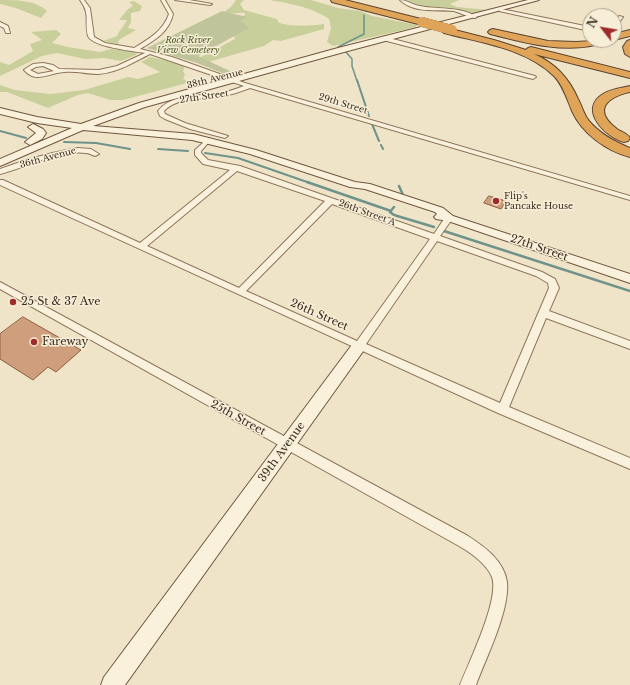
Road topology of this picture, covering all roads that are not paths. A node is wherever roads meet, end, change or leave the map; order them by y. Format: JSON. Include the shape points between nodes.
{"nodes":[{"id":1,"x":82,"y":0,"type":"edge"},
{"id":2,"x":163,"y":0,"type":"edge"},
{"id":3,"x":177,"y":0,"type":"edge"},
{"id":4,"x":335,"y":0,"type":"edge"},
{"id":5,"x":358,"y":0,"type":"edge"},
{"id":6,"x":402,"y":0,"type":"edge"},
{"id":7,"x":536,"y":0,"type":"edge"},
{"id":8,"x":210,"y":4,"type":"dead end"},
{"id":9,"x":501,"y":10,"type":"junction"},
{"id":10,"x":475,"y":17,"type":"junction"},
{"id":11,"x":0,"y":24,"type":"edge"},
{"id":12,"x":582,"y":27,"type":"edge"},
{"id":13,"x":450,"y":30,"type":"junction"},
{"id":14,"x":485,"y":30,"type":"dead end"},
{"id":15,"x":8,"y":32,"type":"dead end"},
{"id":16,"x":386,"y":39,"type":"junction"},
{"id":17,"x":630,"y":43,"type":"edge"},
{"id":18,"x":582,"y":45,"type":"edge"},
{"id":19,"x":135,"y":50,"type":"junction"},
{"id":20,"x":151,"y":52,"type":"junction"},
{"id":21,"x":630,"y":54,"type":"edge"},
{"id":22,"x":630,"y":68,"type":"edge"},
{"id":23,"x":58,"y":71,"type":"dead end"},
{"id":24,"x":630,"y":75,"type":"edge"},
{"id":25,"x":533,"y":77,"type":"dead end"},
{"id":26,"x":228,"y":79,"type":"junction"},
{"id":27,"x":249,"y":86,"type":"junction"},
{"id":28,"x":630,"y":89,"type":"edge"},
{"id":29,"x":0,"y":111,"type":"edge"},
{"id":30,"x":112,"y":115,"type":"junction"},
{"id":31,"x":92,"y":117,"type":"junction"},
{"id":32,"x":0,"y":119,"type":"edge"},
{"id":33,"x":33,"y":127,"type":"junction"},
{"id":34,"x":54,"y":127,"type":"junction"},
{"id":35,"x":81,"y":128,"type":"junction"},
{"id":36,"x":69,"y":129,"type":"junction"},
{"id":37,"x":112,"y":131,"type":"junction"},
{"id":38,"x":225,"y":136,"type":"dead end"},
{"id":39,"x":96,"y":137,"type":"junction"},
{"id":40,"x":205,"y":141,"type":"junction"},
{"id":41,"x":630,"y":141,"type":"edge"},
{"id":42,"x":30,"y":142,"type":"junction"},
{"id":43,"x":41,"y":145,"type":"junction"},
{"id":44,"x":630,"y":153,"type":"edge"},
{"id":45,"x":95,"y":154,"type":"dead end"},
{"id":46,"x":0,"y":155,"type":"edge"},
{"id":47,"x":0,"y":163,"type":"edge"},
{"id":48,"x":237,"y":168,"type":"junction"},
{"id":49,"x":0,"y":172,"type":"edge"},
{"id":50,"x":0,"y":182,"type":"edge"},
{"id":51,"x":630,"y":198,"type":"edge"},
{"id":52,"x":331,"y":200,"type":"junction"},
{"id":53,"x":449,"y":218,"type":"junction"},
{"id":54,"x":434,"y":238,"type":"junction"},
{"id":55,"x":141,"y":247,"type":"junction"},
{"id":56,"x":630,"y":279,"type":"edge"},
{"id":57,"x":0,"y":285,"type":"edge"},
{"id":58,"x":240,"y":292,"type":"junction"},
{"id":59,"x":543,"y":313,"type":"junction"},
{"id":60,"x":630,"y":345,"type":"edge"},
{"id":61,"x":359,"y":346,"type":"junction"},
{"id":62,"x":502,"y":410,"type":"junction"},
{"id":63,"x":287,"y":445,"type":"junction"},
{"id":64,"x":630,"y":464,"type":"edge"},
{"id":65,"x":112,"y":685,"type":"edge"},
{"id":66,"x":468,"y":685,"type":"edge"}],
"edges":[{"from":1,"to":19,"type":"street","name":"29th Street","via":[[88,8],[92,38],[104,44]]},
{"from":2,"to":19,"type":"street","via":[[171,14],[170,22],[161,32]]},
{"from":3,"to":8,"type":"street"},
{"from":4,"to":13,"type":"highway","bridge":true},
{"from":5,"to":22,"type":"highway"},
{"from":6,"to":10,"type":"street","via":[[422,8],[454,10]]},
{"from":7,"to":9,"type":"main road","name":"38th Avenue"},
{"from":9,"to":10,"type":"main road","name":"38th Avenue"},
{"from":9,"to":12,"type":"street"},
{"from":10,"to":16,"type":"main road","name":"38th Avenue"},
{"from":11,"to":15,"type":"street","via":[[6,27]]},
{"from":13,"to":24,"type":"highway"},
{"from":13,"to":44,"type":"highway","via":[[515,50],[545,65],[558,74],[566,84],[582,118],[590,128],[608,142]]},
{"from":14,"to":18,"type":"highway","via":[[527,40]]},
{"from":16,"to":25,"type":"street"},
{"from":16,"to":26,"type":"main road","name":"38th Avenue"},
{"from":17,"to":21,"type":"highway"},
{"from":19,"to":20,"type":"street","name":"29th Street"},
{"from":20,"to":23,"type":"street","via":[[110,70]]},
{"from":20,"to":26,"type":"street","name":"29th Street"},
{"from":26,"to":27,"type":"street","name":"29th Street"},
{"from":26,"to":30,"type":"main road","name":"38th Avenue"},
{"from":26,"to":31,"type":"main road","name":"38th Avenue","via":[[162,93]]},
{"from":27,"to":38,"type":"street","name":"27th Street","via":[[220,95],[179,100],[161,110],[162,115],[171,120]]},
{"from":27,"to":51,"type":"street","name":"29th Street"},
{"from":28,"to":41,"type":"highway","via":[[614,92],[603,98],[597,111],[605,125]]},
{"from":29,"to":34,"type":"main road"},
{"from":30,"to":35,"type":"main road","name":"38th Avenue"},
{"from":30,"to":37,"type":"main road","via":[[100,125]]},
{"from":31,"to":34,"type":"main road"},
{"from":31,"to":36,"type":"main road","name":"38th Avenue"},
{"from":32,"to":33,"type":"main road"},
{"from":33,"to":34,"type":"main road"},
{"from":33,"to":42,"type":"main road","via":[[41,134]]},
{"from":34,"to":36,"type":"main road","name":"27th Street"},
{"from":34,"to":42,"type":"main road","name":"36th Avenue"},
{"from":35,"to":36,"type":"main road","name":"36th Avenue"},
{"from":35,"to":37,"type":"main road","name":"27th Street"},
{"from":36,"to":39,"type":"main road","name":"27th Street"},
{"from":36,"to":43,"type":"main road","name":"36th Avenue"},
{"from":37,"to":40,"type":"main road","name":"27th Street","via":[[193,137]]},
{"from":39,"to":40,"type":"main road","name":"27th Street","via":[[189,143]]},
{"from":39,"to":43,"type":"main road","via":[[70,137]]},
{"from":40,"to":48,"type":"street","name":"26th Street A","via":[[197,151],[199,157],[206,162]]},
{"from":40,"to":53,"type":"main road","name":"27th Street","via":[[254,152],[354,185],[360,191],[437,217]]},
{"from":42,"to":46,"type":"main road","name":"36th Avenue"},
{"from":43,"to":47,"type":"main road","name":"36th Avenue"},
{"from":45,"to":49,"type":"street","name":"36th Avenue","via":[[90,150],[75,150]]},
{"from":48,"to":52,"type":"street","name":"26th Street A"},
{"from":48,"to":55,"type":"street"},
{"from":50,"to":55,"type":"street","name":"26th Street"},
{"from":52,"to":54,"type":"street","name":"26th Street A"},
{"from":52,"to":58,"type":"street"},
{"from":53,"to":54,"type":"street","name":"39th Avenue"},
{"from":53,"to":56,"type":"main road","name":"27th Street"},
{"from":54,"to":59,"type":"street","name":"26th Street A","via":[[539,274],[552,281],[554,288]]},
{"from":54,"to":61,"type":"street","name":"39th Avenue"},
{"from":55,"to":58,"type":"street","name":"26th Street"},
{"from":57,"to":63,"type":"street","name":"25th Street"},
{"from":58,"to":61,"type":"street","name":"26th Street"},
{"from":59,"to":60,"type":"street"},
{"from":59,"to":62,"type":"street"},
{"from":61,"to":62,"type":"street","name":"26th Street"},
{"from":61,"to":63,"type":"main road","name":"39th Avenue"},
{"from":62,"to":64,"type":"street","name":"26th Street"},
{"from":63,"to":65,"type":"main road","name":"39th Avenue"},
{"from":63,"to":66,"type":"street","name":"25th Street","via":[[467,544],[489,561],[500,582],[500,596]]}]}
